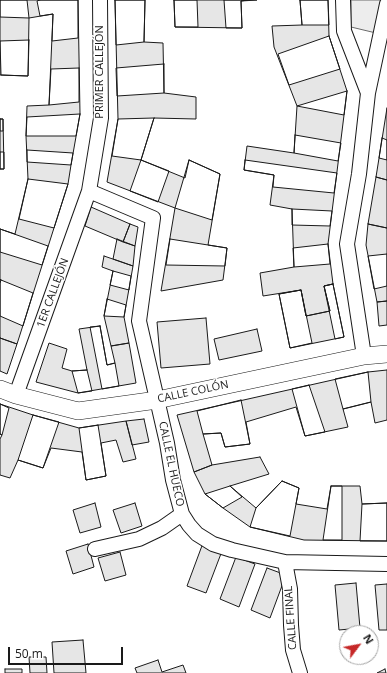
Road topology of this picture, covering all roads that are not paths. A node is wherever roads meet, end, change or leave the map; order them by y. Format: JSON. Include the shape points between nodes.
{"nodes":[{"id":1,"x":100,"y":0,"type":"edge"},
{"id":2,"x":344,"y":0,"type":"edge"},
{"id":3,"x":387,"y":4,"type":"edge"},
{"id":4,"x":368,"y":93,"type":"junction"},
{"id":5,"x":89,"y":191,"type":"junction"},
{"id":6,"x":387,"y":354,"type":"edge"},
{"id":7,"x":364,"y":356,"type":"junction"},
{"id":8,"x":0,"y":389,"type":"edge"},
{"id":9,"x":16,"y":395,"type":"junction"},
{"id":10,"x":157,"y":400,"type":"junction"},
{"id":11,"x":182,"y":514,"type":"junction"},
{"id":12,"x":95,"y":549,"type":"dead end"},
{"id":13,"x":285,"y":562,"type":"junction"},
{"id":14,"x":387,"y":564,"type":"edge"},
{"id":15,"x":300,"y":673,"type":"edge"}],
"edges":[{"from":1,"to":5,"type":"street","name":"PRIMER CALLEJÓN","via":[[101,118]]},
{"from":2,"to":4,"type":"street","via":[[344,31]]},
{"from":3,"to":4,"type":"street"},
{"from":4,"to":7,"type":"street","via":[[359,174],[347,244]]},
{"from":5,"to":9,"type":"street","name":"1ER CALLEJÓN"},
{"from":5,"to":10,"type":"street","name":"CALLE EL HUECO","via":[[153,218],[139,321]]},
{"from":6,"to":7,"type":"street","name":"CALLE COLÓN"},
{"from":7,"to":10,"type":"street","name":"CALLE COLÓN"},
{"from":8,"to":9,"type":"street","name":"CALLE COLÓN"},
{"from":9,"to":10,"type":"street","name":"CALLE COLÓN","via":[[78,411]]},
{"from":10,"to":11,"type":"street","name":"CALLE EL HUECO"},
{"from":11,"to":12,"type":"street","via":[[162,528],[139,538]]},
{"from":11,"to":13,"type":"street","name":"CALLE EL HUECO","via":[[197,534],[213,544]]},
{"from":13,"to":14,"type":"street","name":"CALLE EL HUECO"},
{"from":13,"to":15,"type":"street","name":"CALLE FINAL","via":[[290,589],[293,650]]}]}
